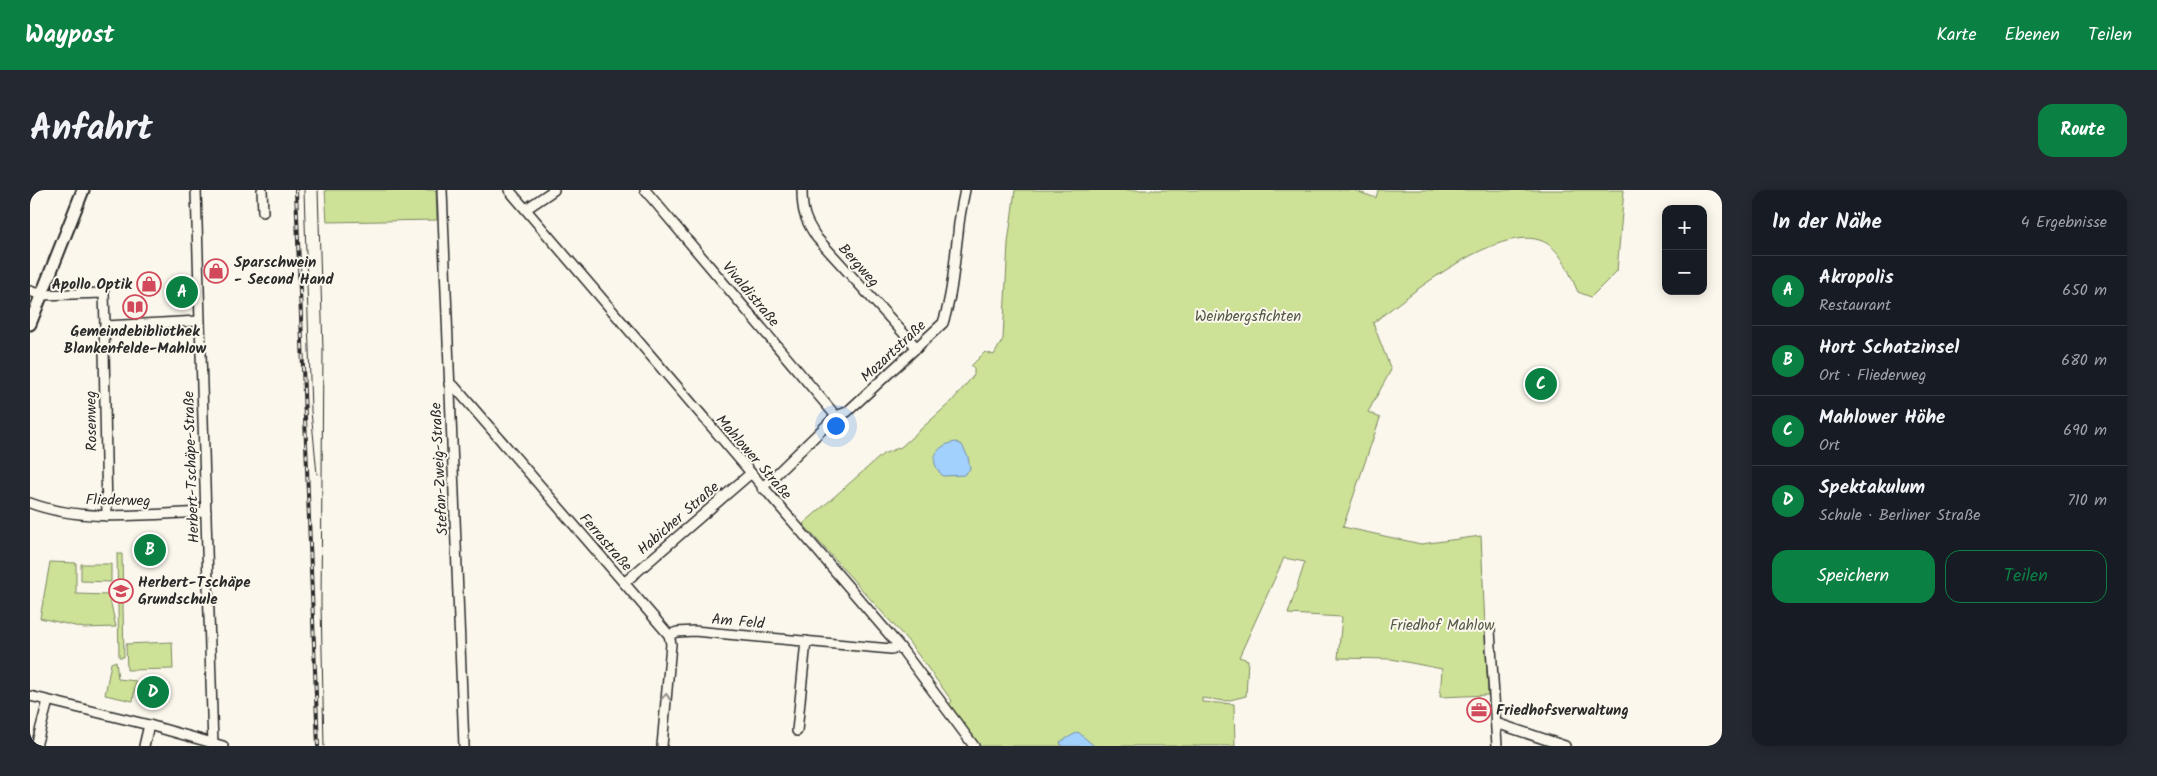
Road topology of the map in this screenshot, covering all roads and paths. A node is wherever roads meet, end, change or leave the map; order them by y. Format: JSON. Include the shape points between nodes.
{"nodes":[{"id":1,"x":83,"y":190,"type":"edge"},
{"id":2,"x":196,"y":190,"type":"edge"},
{"id":3,"x":262,"y":190,"type":"edge"},
{"id":4,"x":442,"y":190,"type":"edge"},
{"id":5,"x":509,"y":190,"type":"edge"},
{"id":6,"x":554,"y":190,"type":"edge"},
{"id":7,"x":645,"y":190,"type":"edge"},
{"id":8,"x":802,"y":190,"type":"edge"},
{"id":9,"x":965,"y":190,"type":"edge"},
{"id":10,"x":526,"y":210,"type":"junction"},
{"id":11,"x":263,"y":212,"type":"dead end"},
{"id":12,"x":30,"y":291,"type":"edge"},
{"id":13,"x":41,"y":295,"type":"junction"},
{"id":14,"x":199,"y":321,"type":"junction"},
{"id":15,"x":30,"y":324,"type":"edge"},
{"id":16,"x":105,"y":326,"type":"junction"},
{"id":17,"x":917,"y":348,"type":"junction"},
{"id":18,"x":449,"y":384,"type":"junction"},
{"id":19,"x":836,"y":416,"type":"junction"},
{"id":20,"x":750,"y":474,"type":"junction"},
{"id":21,"x":762,"y":488,"type":"junction"},
{"id":22,"x":30,"y":503,"type":"edge"},
{"id":23,"x":206,"y":512,"type":"junction"},
{"id":24,"x":107,"y":516,"type":"junction"},
{"id":25,"x":624,"y":583,"type":"junction"},
{"id":26,"x":1490,"y":630,"type":"dead end"},
{"id":27,"x":670,"y":640,"type":"junction"},
{"id":28,"x":806,"y":640,"type":"junction"},
{"id":29,"x":900,"y":647,"type":"junction"},
{"id":30,"x":30,"y":696,"type":"edge"},
{"id":31,"x":48,"y":701,"type":"junction"},
{"id":32,"x":1496,"y":722,"type":"junction"},
{"id":33,"x":149,"y":725,"type":"junction"},
{"id":34,"x":797,"y":731,"type":"dead end"},
{"id":35,"x":217,"y":745,"type":"edge"},
{"id":36,"x":36,"y":746,"type":"edge"},
{"id":37,"x":144,"y":746,"type":"edge"},
{"id":38,"x":464,"y":746,"type":"edge"},
{"id":39,"x":662,"y":746,"type":"edge"},
{"id":40,"x":974,"y":746,"type":"edge"},
{"id":41,"x":1497,"y":746,"type":"edge"},
{"id":42,"x":1565,"y":746,"type":"edge"}],
"edges":[{"from":1,"to":13,"type":"main road"},
{"from":2,"to":14,"type":"street","name":"Herbert-Tschäpe-Straße"},
{"from":3,"to":11,"type":"street"},
{"from":4,"to":18,"type":"street","name":"Stefan-Zweig-Straße"},
{"from":5,"to":10,"type":"street","name":"Mahlower Straße"},
{"from":6,"to":10,"type":"street"},
{"from":7,"to":19,"type":"street","name":"Vivaldistraße"},
{"from":8,"to":17,"type":"street","name":"Bergweg","via":[[805,221],[817,238]]},
{"from":9,"to":17,"type":"street","name":"Mozartstraße","via":[[949,305],[943,323]]},
{"from":10,"to":20,"type":"street","name":"Mahlower Straße"},
{"from":12,"to":13,"type":"street"},
{"from":13,"to":15,"type":"main road"},
{"from":13,"to":16,"type":"street","name":"Rosenweg","via":[[104,293]]},
{"from":14,"to":16,"type":"street"},
{"from":14,"to":23,"type":"street","name":"Herbert-Tschäpe-Straße"},
{"from":16,"to":24,"type":"street","name":"Rosenweg"},
{"from":17,"to":19,"type":"street","name":"Mozartstraße","via":[[847,412]]},
{"from":18,"to":25,"type":"street","name":"Ferrastraße"},
{"from":18,"to":38,"type":"street","name":"Stefan-Zweig-Straße"},
{"from":19,"to":21,"type":"street","name":"Mozartstraße"},
{"from":20,"to":21,"type":"street","name":"Mahlower Straße"},
{"from":20,"to":25,"type":"street","name":"Habicher Straße"},
{"from":21,"to":29,"type":"street","name":"Mahlower Straße"},
{"from":22,"to":24,"type":"street","name":"Fliederweg"},
{"from":23,"to":24,"type":"street","name":"Fliederweg"},
{"from":23,"to":35,"type":"street","name":"Herbert-Tschäpe-Straße","via":[[212,729]]},
{"from":25,"to":27,"type":"street","name":"Ferrastraße"},
{"from":26,"to":32,"type":"street"},
{"from":27,"to":28,"type":"street","name":"Am Feld","via":[[677,632],[694,631]]},
{"from":39,"to":27,"type":"street","one_way":true},
{"from":28,"to":29,"type":"street","name":"Am Feld"},
{"from":28,"to":34,"type":"street"},
{"from":29,"to":40,"type":"street","name":"Mahlower Straße"},
{"from":30,"to":31,"type":"street"},
{"from":31,"to":33,"type":"street"},
{"from":31,"to":36,"type":"street"},
{"from":32,"to":41,"type":"street"},
{"from":32,"to":42,"type":"street"},
{"from":33,"to":35,"type":"street"},
{"from":33,"to":37,"type":"street"}]}
